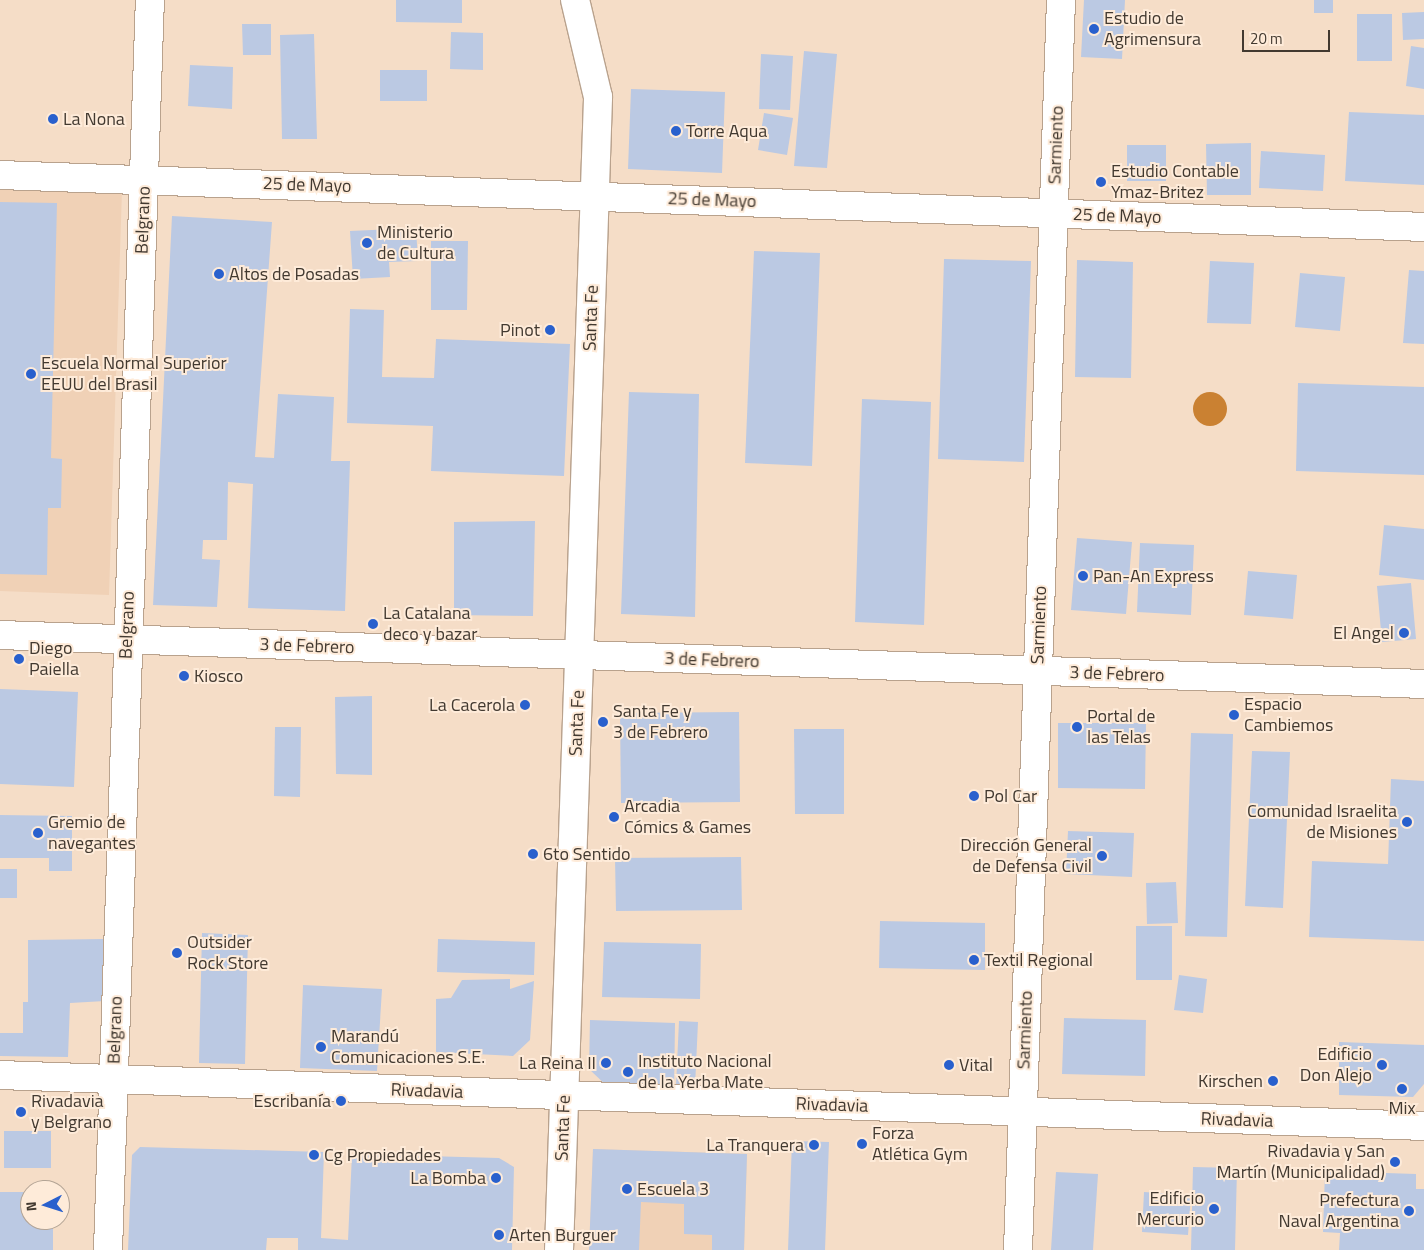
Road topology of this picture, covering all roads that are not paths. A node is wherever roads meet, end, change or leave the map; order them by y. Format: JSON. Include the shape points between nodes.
{"nodes":[{"id":1,"x":150,"y":0,"type":"edge"},
{"id":2,"x":575,"y":0,"type":"edge"},
{"id":3,"x":1061,"y":0,"type":"edge"},
{"id":4,"x":0,"y":174,"type":"edge"},
{"id":5,"x":144,"y":180,"type":"junction"},
{"id":6,"x":595,"y":196,"type":"junction"},
{"id":7,"x":1054,"y":214,"type":"junction"},
{"id":8,"x":1424,"y":227,"type":"edge"},
{"id":9,"x":0,"y":634,"type":"edge"},
{"id":10,"x":127,"y":640,"type":"junction"},
{"id":11,"x":579,"y":655,"type":"junction"},
{"id":12,"x":1038,"y":671,"type":"junction"},
{"id":13,"x":1424,"y":684,"type":"edge"},
{"id":14,"x":0,"y":1075,"type":"edge"},
{"id":15,"x":114,"y":1081,"type":"junction"},
{"id":16,"x":564,"y":1096,"type":"junction"},
{"id":17,"x":1022,"y":1112,"type":"junction"},
{"id":18,"x":1424,"y":1126,"type":"edge"},
{"id":19,"x":108,"y":1250,"type":"edge"},
{"id":20,"x":559,"y":1250,"type":"edge"},
{"id":21,"x":1018,"y":1250,"type":"edge"}],
"edges":[{"from":1,"to":5,"type":"street","name":"Belgrano"},
{"from":2,"to":6,"type":"street","name":"Santa Fe","via":[[598,96]]},
{"from":3,"to":7,"type":"street","name":"Sarmiento"},
{"from":4,"to":5,"type":"street","name":"25 de Mayo"},
{"from":5,"to":6,"type":"street","name":"25 de Mayo"},
{"from":5,"to":10,"type":"street","name":"Belgrano"},
{"from":6,"to":7,"type":"street","name":"25 de Mayo"},
{"from":6,"to":11,"type":"street","name":"Santa Fe"},
{"from":7,"to":8,"type":"street","name":"25 de Mayo"},
{"from":7,"to":12,"type":"street","name":"Sarmiento"},
{"from":9,"to":10,"type":"street","name":"3 de Febrero"},
{"from":10,"to":11,"type":"street","name":"3 de Febrero"},
{"from":10,"to":15,"type":"street","name":"Belgrano"},
{"from":11,"to":12,"type":"street","name":"3 de Febrero"},
{"from":11,"to":16,"type":"street","name":"Santa Fe"},
{"from":12,"to":13,"type":"street","name":"3 de Febrero"},
{"from":12,"to":17,"type":"street","name":"Sarmiento"},
{"from":14,"to":15,"type":"street","name":"Rivadavia"},
{"from":15,"to":16,"type":"street","name":"Rivadavia"},
{"from":15,"to":19,"type":"street","name":"Belgrano"},
{"from":16,"to":17,"type":"street","name":"Rivadavia"},
{"from":16,"to":20,"type":"street","name":"Santa Fe"},
{"from":17,"to":18,"type":"street","name":"Rivadavia"},
{"from":17,"to":21,"type":"street","name":"Sarmiento"}]}
